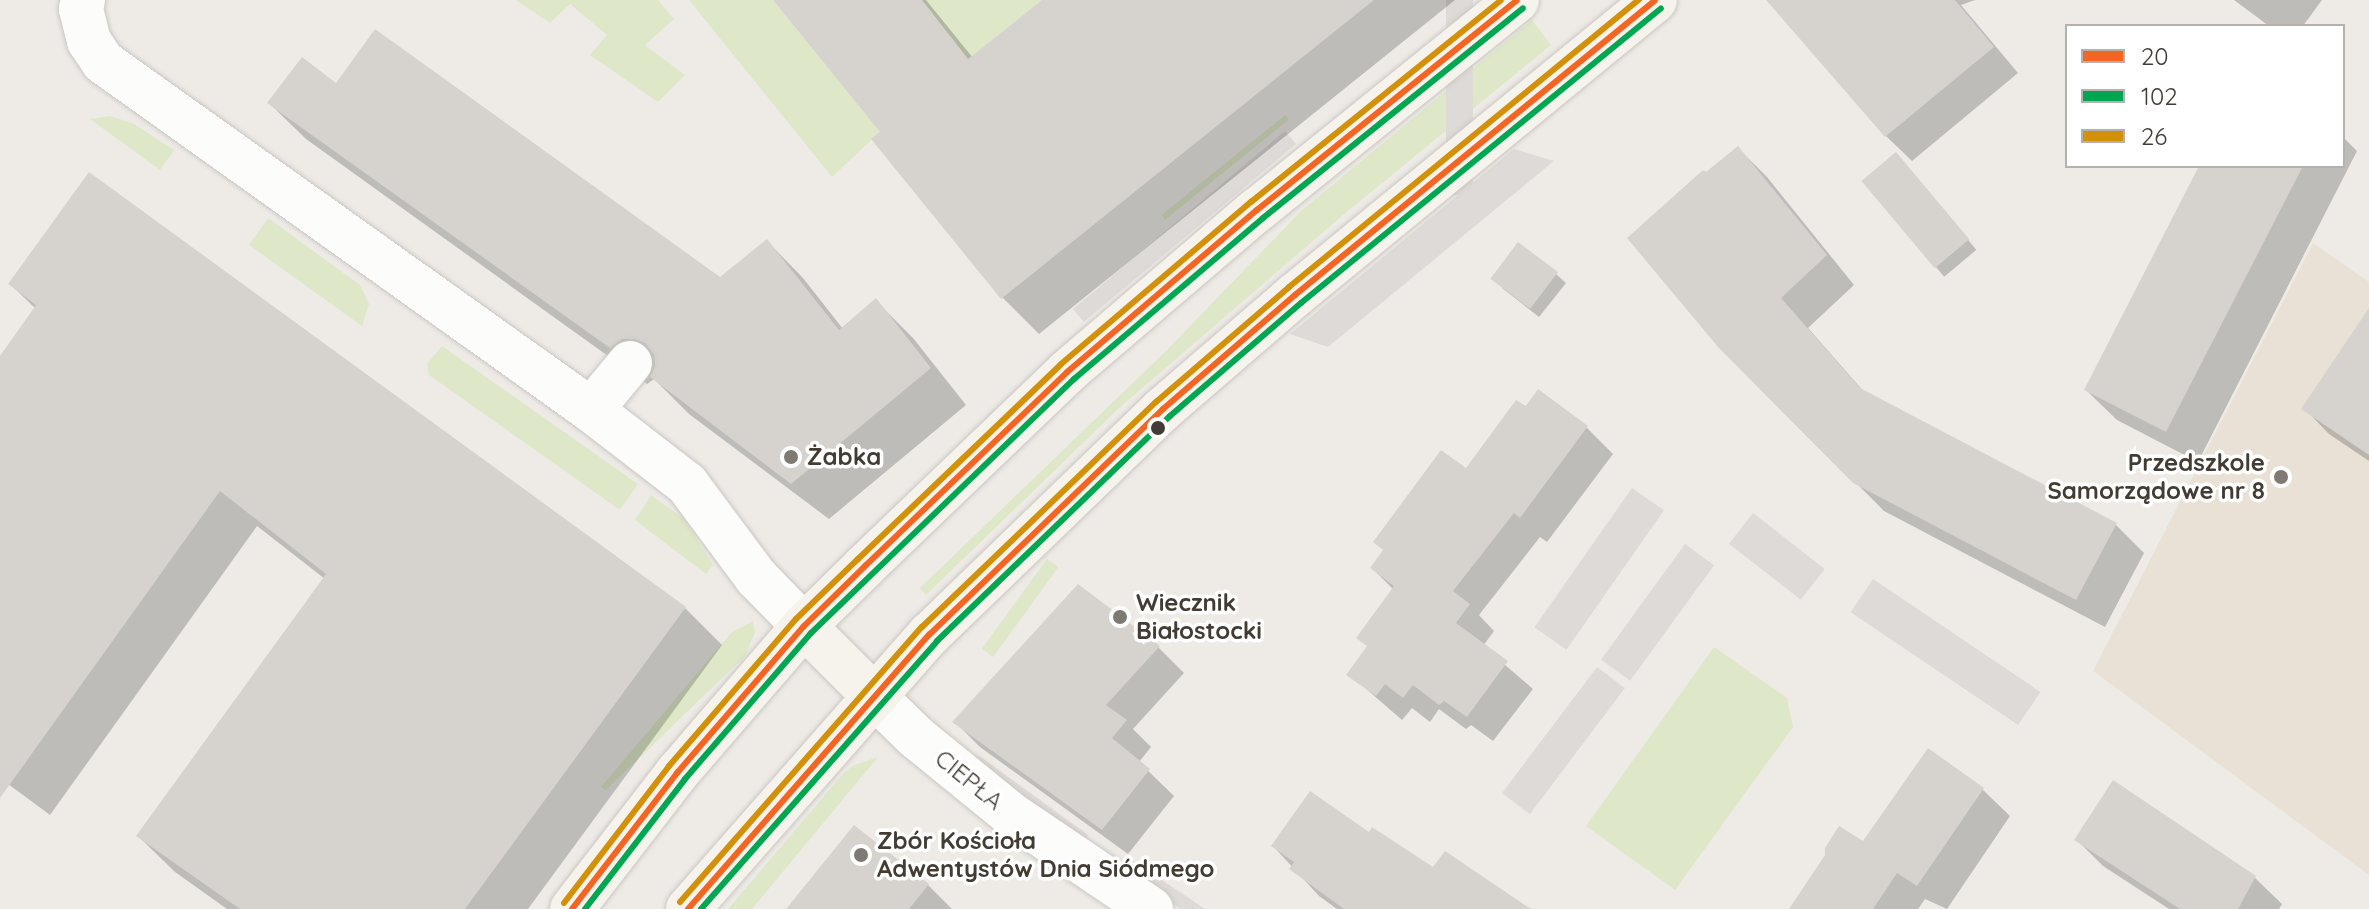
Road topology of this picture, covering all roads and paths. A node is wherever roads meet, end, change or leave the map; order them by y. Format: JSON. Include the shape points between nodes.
{"nodes":[{"id":1,"x":83,"y":0,"type":"edge"},
{"id":2,"x":1517,"y":0,"type":"edge"},
{"id":3,"x":1655,"y":0,"type":"edge"},
{"id":4,"x":630,"y":363,"type":"dead end"},
{"id":5,"x":591,"y":410,"type":"junction"},
{"id":6,"x":804,"y":626,"type":"junction"},
{"id":7,"x":874,"y":696,"type":"junction"},
{"id":8,"x":572,"y":909,"type":"edge"},
{"id":9,"x":688,"y":909,"type":"edge"},
{"id":10,"x":1151,"y":909,"type":"edge"}],
"edges":[{"from":1,"to":5,"type":"street","via":[[89,41],[103,62]]},
{"from":2,"to":6,"type":"street","via":[[1067,372]]},
{"from":3,"to":7,"type":"street","via":[[1163,409],[930,634]]},
{"from":4,"to":5,"type":"street"},
{"from":5,"to":6,"type":"street","via":[[687,484],[756,577]]},
{"from":6,"to":7,"type":"street"},
{"from":6,"to":8,"type":"street","via":[[677,773]]},
{"from":7,"to":9,"type":"street"},
{"from":7,"to":10,"type":"street","name":"CIEPŁA","via":[[1012,815]]}]}
